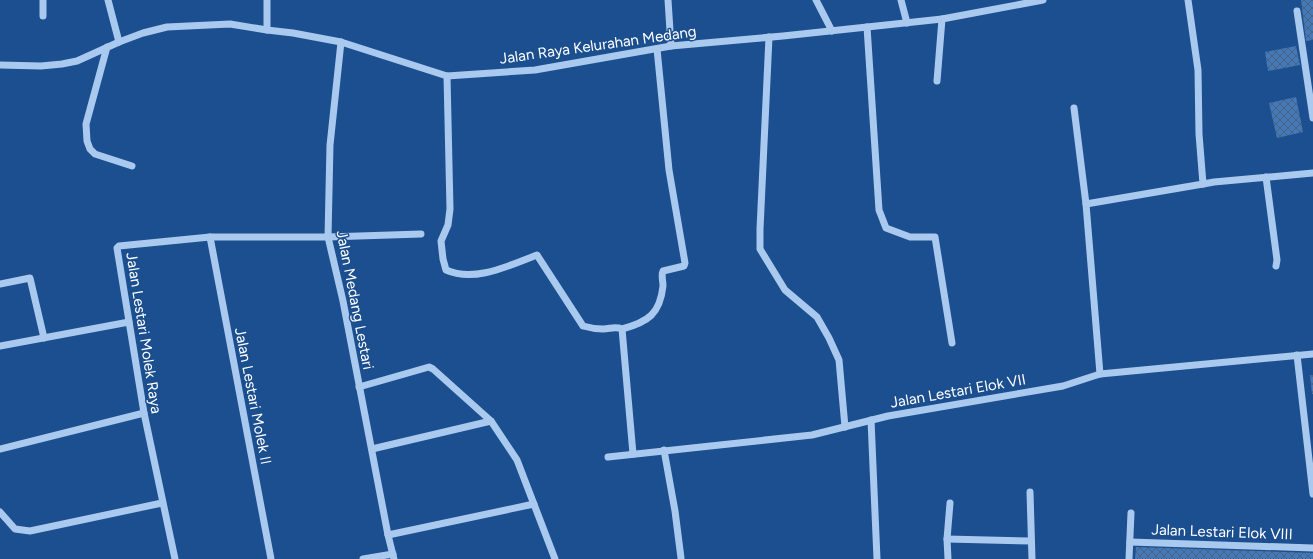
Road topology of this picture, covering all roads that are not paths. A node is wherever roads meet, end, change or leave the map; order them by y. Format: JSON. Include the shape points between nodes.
{"nodes":[{"id":1,"x":43,"y":0,"type":"edge"},
{"id":2,"x":108,"y":0,"type":"edge"},
{"id":3,"x":267,"y":0,"type":"edge"},
{"id":4,"x":668,"y":0,"type":"edge"},
{"id":5,"x":816,"y":0,"type":"edge"},
{"id":6,"x":901,"y":0,"type":"edge"},
{"id":7,"x":1043,"y":0,"type":"edge"},
{"id":8,"x":1188,"y":0,"type":"edge"},
{"id":9,"x":1032,"y":1,"type":"edge"},
{"id":10,"x":1297,"y":12,"type":"dead end"},
{"id":11,"x":43,"y":16,"type":"dead end"},
{"id":12,"x":942,"y":19,"type":"junction"},
{"id":13,"x":907,"y":23,"type":"junction"},
{"id":14,"x":867,"y":27,"type":"junction"},
{"id":15,"x":267,"y":30,"type":"junction"},
{"id":16,"x":832,"y":31,"type":"junction"},
{"id":17,"x":770,"y":37,"type":"junction"},
{"id":18,"x":119,"y":42,"type":"junction"},
{"id":19,"x":341,"y":42,"type":"junction"},
{"id":20,"x":671,"y":46,"type":"junction"},
{"id":21,"x":107,"y":48,"type":"junction"},
{"id":22,"x":657,"y":49,"type":"junction"},
{"id":23,"x":0,"y":65,"type":"edge"},
{"id":24,"x":448,"y":76,"type":"junction"},
{"id":25,"x":937,"y":81,"type":"dead end"},
{"id":26,"x":1074,"y":108,"type":"dead end"},
{"id":27,"x":1313,"y":118,"type":"edge"},
{"id":28,"x":132,"y":166,"type":"dead end"},
{"id":29,"x":1313,"y":173,"type":"edge"},
{"id":30,"x":1266,"y":177,"type":"junction"},
{"id":31,"x":1202,"y":184,"type":"junction"},
{"id":32,"x":1086,"y":204,"type":"junction"},
{"id":33,"x":420,"y":234,"type":"dead end"},
{"id":34,"x":210,"y":237,"type":"junction"},
{"id":35,"x":328,"y":237,"type":"junction"},
{"id":36,"x":1276,"y":266,"type":"dead end"},
{"id":37,"x":0,"y":284,"type":"edge"},
{"id":38,"x":129,"y":322,"type":"junction"},
{"id":39,"x":622,"y":329,"type":"junction"},
{"id":40,"x":44,"y":338,"type":"junction"},
{"id":41,"x":952,"y":343,"type":"dead end"},
{"id":42,"x":0,"y":346,"type":"edge"},
{"id":43,"x":1313,"y":354,"type":"edge"},
{"id":44,"x":1297,"y":356,"type":"junction"},
{"id":45,"x":1100,"y":374,"type":"junction"},
{"id":46,"x":359,"y":387,"type":"junction"},
{"id":47,"x":144,"y":413,"type":"junction"},
{"id":48,"x":870,"y":420,"type":"junction"},
{"id":49,"x":490,"y":422,"type":"junction"},
{"id":50,"x":845,"y":426,"type":"junction"},
{"id":51,"x":0,"y":449,"type":"edge"},
{"id":52,"x":372,"y":449,"type":"junction"},
{"id":53,"x":664,"y":450,"type":"junction"},
{"id":54,"x":633,"y":454,"type":"junction"},
{"id":55,"x":608,"y":457,"type":"dead end"},
{"id":56,"x":1030,"y":492,"type":"dead end"},
{"id":57,"x":1313,"y":494,"type":"edge"},
{"id":58,"x":162,"y":503,"type":"junction"},
{"id":59,"x":950,"y":503,"type":"dead end"},
{"id":60,"x":534,"y":504,"type":"junction"},
{"id":61,"x":0,"y":512,"type":"edge"},
{"id":62,"x":1131,"y":513,"type":"dead end"},
{"id":63,"x":388,"y":535,"type":"junction"},
{"id":64,"x":947,"y":539,"type":"junction"},
{"id":65,"x":1031,"y":541,"type":"junction"},
{"id":66,"x":1130,"y":542,"type":"junction"},
{"id":67,"x":1313,"y":548,"type":"edge"},
{"id":68,"x":394,"y":556,"type":"edge"},
{"id":69,"x":681,"y":558,"type":"edge"},
{"id":70,"x":175,"y":559,"type":"edge"},
{"id":71,"x":271,"y":559,"type":"edge"},
{"id":72,"x":363,"y":559,"type":"edge"},
{"id":73,"x":555,"y":559,"type":"edge"},
{"id":74,"x":877,"y":559,"type":"edge"},
{"id":75,"x":948,"y":559,"type":"edge"},
{"id":76,"x":1032,"y":559,"type":"edge"},
{"id":77,"x":1129,"y":559,"type":"edge"}],
"edges":[{"from":1,"to":11,"type":"street"},
{"from":2,"to":18,"type":"street"},
{"from":3,"to":15,"type":"street"},
{"from":4,"to":20,"type":"street"},
{"from":5,"to":16,"type":"street"},
{"from":6,"to":13,"type":"street"},
{"from":7,"to":9,"type":"street","name":"Jalan Raya Kelurahan Medang"},
{"from":8,"to":31,"type":"street","via":[[1198,70]]},
{"from":9,"to":12,"type":"street","name":"Jalan Raya Kelurahan Medang"},
{"from":10,"to":27,"type":"street"},
{"from":12,"to":13,"type":"street","name":"Jalan Raya Kelurahan Medang"},
{"from":12,"to":25,"type":"street"},
{"from":13,"to":14,"type":"street","name":"Jalan Raya Kelurahan Medang"},
{"from":14,"to":16,"type":"street","name":"Jalan Raya Kelurahan Medang"},
{"from":14,"to":41,"type":"street","via":[[879,210],[886,228],[910,237],[935,237]]},
{"from":15,"to":18,"type":"street","name":"Jalan Raya Kelurahan Medang","via":[[230,24],[167,27]]},
{"from":15,"to":19,"type":"street","name":"Jalan Raya Kelurahan Medang"},
{"from":16,"to":17,"type":"street","name":"Jalan Raya Kelurahan Medang"},
{"from":17,"to":20,"type":"street","name":"Jalan Raya Kelurahan Medang"},
{"from":17,"to":50,"type":"street","via":[[760,248],[785,290],[818,317],[829,338],[839,360]]},
{"from":18,"to":21,"type":"street","name":"Jalan Raya Kelurahan Medang"},
{"from":19,"to":24,"type":"street","name":"Jalan Raya Kelurahan Medang"},
{"from":19,"to":35,"type":"street","name":"Jalan Medang Lestari","via":[[330,145]]},
{"from":20,"to":22,"type":"street","name":"Jalan Raya Kelurahan Medang"},
{"from":21,"to":23,"type":"street","name":"Jalan Raya Kelurahan Medang","via":[[77,61],[62,64]]},
{"from":21,"to":28,"type":"street","via":[[86,124],[86,141],[94,154]]},
{"from":22,"to":24,"type":"street","name":"Jalan Raya Kelurahan Medang","via":[[535,70]]},
{"from":22,"to":39,"type":"street","via":[[669,170],[685,264],[663,271],[659,306],[649,318],[638,325]]},
{"from":24,"to":39,"type":"street","via":[[450,209],[448,225],[441,241],[446,270],[467,275],[492,271],[537,255],[583,326]]},
{"from":26,"to":32,"type":"street"},
{"from":29,"to":30,"type":"street"},
{"from":30,"to":31,"type":"street"},
{"from":30,"to":36,"type":"street","via":[[1278,260]]},
{"from":31,"to":32,"type":"street"},
{"from":32,"to":45,"type":"street"},
{"from":33,"to":35,"type":"street","name":"Jalan Lestari Molek Raya"},
{"from":34,"to":35,"type":"street","name":"Jalan Lestari Molek Raya"},
{"from":34,"to":38,"type":"street","name":"Jalan Lestari Molek Raya","via":[[118,247]]},
{"from":34,"to":71,"type":"street","name":"Jalan Lestari Molek II"},
{"from":35,"to":46,"type":"street","name":"Jalan Medang Lestari"},
{"from":37,"to":40,"type":"street","via":[[30,278]]},
{"from":38,"to":40,"type":"street"},
{"from":38,"to":47,"type":"street","name":"Jalan Lestari Molek Raya"},
{"from":39,"to":54,"type":"street"},
{"from":40,"to":42,"type":"street"},
{"from":43,"to":44,"type":"street","name":"Jalan Lestari Elok VII"},
{"from":44,"to":45,"type":"street","name":"Jalan Lestari Elok VII"},
{"from":44,"to":57,"type":"street"},
{"from":45,"to":48,"type":"street","name":"Jalan Lestari Elok VII","via":[[1063,386]]},
{"from":46,"to":49,"type":"street","via":[[429,367]]},
{"from":46,"to":52,"type":"street","name":"Jalan Medang Lestari"},
{"from":47,"to":51,"type":"street"},
{"from":47,"to":58,"type":"street","name":"Jalan Lestari Molek Raya"},
{"from":48,"to":50,"type":"street","name":"Jalan Lestari Elok VII"},
{"from":48,"to":74,"type":"street"},
{"from":49,"to":52,"type":"street"},
{"from":49,"to":60,"type":"street","via":[[517,460]]},
{"from":50,"to":53,"type":"street","name":"Jalan Lestari Elok VII","via":[[812,435]]},
{"from":52,"to":63,"type":"street","name":"Jalan Medang Lestari"},
{"from":53,"to":54,"type":"street","name":"Jalan Lestari Elok VII"},
{"from":53,"to":69,"type":"street"},
{"from":54,"to":55,"type":"street","name":"Jalan Lestari Elok VII"},
{"from":56,"to":65,"type":"street"},
{"from":58,"to":61,"type":"street","via":[[30,531],[15,529]]},
{"from":58,"to":70,"type":"street","name":"Jalan Lestari Molek Raya"},
{"from":59,"to":64,"type":"street"},
{"from":60,"to":63,"type":"street"},
{"from":60,"to":73,"type":"street"},
{"from":62,"to":66,"type":"street"},
{"from":63,"to":68,"type":"street","name":"Jalan Medang Lestari"},
{"from":64,"to":65,"type":"street"},
{"from":64,"to":75,"type":"street"},
{"from":65,"to":76,"type":"street"},
{"from":66,"to":67,"type":"street","name":"Jalan Lestari Elok VIII"},
{"from":66,"to":77,"type":"street"},
{"from":68,"to":72,"type":"street"}]}
